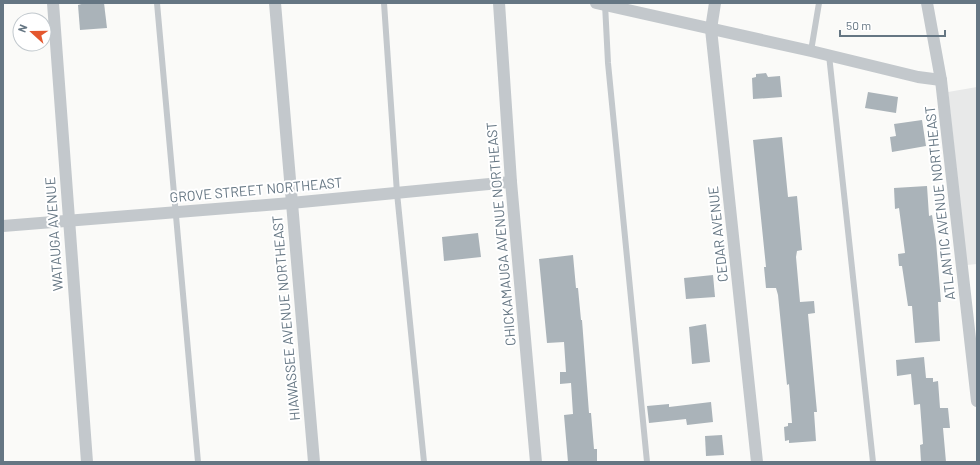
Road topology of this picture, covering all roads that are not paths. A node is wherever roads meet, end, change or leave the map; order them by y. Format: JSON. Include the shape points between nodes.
{"nodes":[{"id":1,"x":53,"y":3,"type":"edge"},
{"id":2,"x":157,"y":3,"type":"edge"},
{"id":3,"x":275,"y":3,"type":"edge"},
{"id":4,"x":384,"y":3,"type":"edge"},
{"id":5,"x":499,"y":3,"type":"edge"},
{"id":6,"x":715,"y":3,"type":"edge"},
{"id":7,"x":819,"y":3,"type":"edge"},
{"id":8,"x":927,"y":3,"type":"edge"},
{"id":9,"x":602,"y":4,"type":"edge"},
{"id":10,"x":711,"y":29,"type":"junction"},
{"id":11,"x":811,"y":51,"type":"junction"},
{"id":12,"x":829,"y":55,"type":"junction"},
{"id":13,"x":941,"y":80,"type":"junction"},
{"id":14,"x":511,"y":182,"type":"junction"},
{"id":15,"x":397,"y":193,"type":"junction"},
{"id":16,"x":291,"y":203,"type":"junction"},
{"id":17,"x":175,"y":212,"type":"junction"},
{"id":18,"x":68,"y":220,"type":"junction"},
{"id":19,"x":3,"y":226,"type":"edge"},
{"id":20,"x":977,"y":401,"type":"edge"},
{"id":21,"x":87,"y":462,"type":"edge"},
{"id":22,"x":198,"y":462,"type":"edge"},
{"id":23,"x":314,"y":462,"type":"edge"},
{"id":24,"x":424,"y":462,"type":"edge"},
{"id":25,"x":536,"y":462,"type":"edge"},
{"id":26,"x":647,"y":462,"type":"edge"},
{"id":27,"x":757,"y":462,"type":"edge"},
{"id":28,"x":873,"y":462,"type":"edge"}],
"edges":[{"from":1,"to":18,"type":"street","name":"WATAUGA AVENUE"},
{"from":2,"to":17,"type":"lane"},
{"from":3,"to":16,"type":"street","name":"HIAWASSEE AVENUE NORTHEAST"},
{"from":4,"to":15,"type":"lane"},
{"from":5,"to":14,"type":"street","name":"CHICKAMAUGA AVENUE NORTHEAST"},
{"from":6,"to":10,"type":"street","name":"CEDAR AVENUE"},
{"from":7,"to":11,"type":"lane"},
{"from":8,"to":13,"type":"street","name":"ATLANTIC AVENUE NORTHEAST"},
{"from":9,"to":10,"type":"street"},
{"from":9,"to":26,"type":"lane"},
{"from":10,"to":11,"type":"street"},
{"from":10,"to":27,"type":"street","name":"CEDAR AVENUE"},
{"from":11,"to":12,"type":"street"},
{"from":12,"to":13,"type":"street","via":[[918,77]]},
{"from":12,"to":28,"type":"lane"},
{"from":13,"to":20,"type":"street","name":"ATLANTIC AVENUE NORTHEAST"},
{"from":14,"to":15,"type":"street","name":"GROVE STREET NORTHEAST"},
{"from":14,"to":25,"type":"street","name":"CHICKAMAUGA AVENUE NORTHEAST"},
{"from":15,"to":16,"type":"street","name":"GROVE STREET NORTHEAST"},
{"from":15,"to":24,"type":"lane"},
{"from":16,"to":17,"type":"street","name":"GROVE STREET NORTHEAST"},
{"from":16,"to":23,"type":"street","name":"HIAWASSEE AVENUE NORTHEAST"},
{"from":17,"to":18,"type":"street","name":"GROVE STREET NORTHEAST"},
{"from":17,"to":22,"type":"lane"},
{"from":18,"to":19,"type":"street","name":"GROVE STREET NORTHEAST"},
{"from":18,"to":21,"type":"street","name":"WATAUGA AVENUE"}]}
